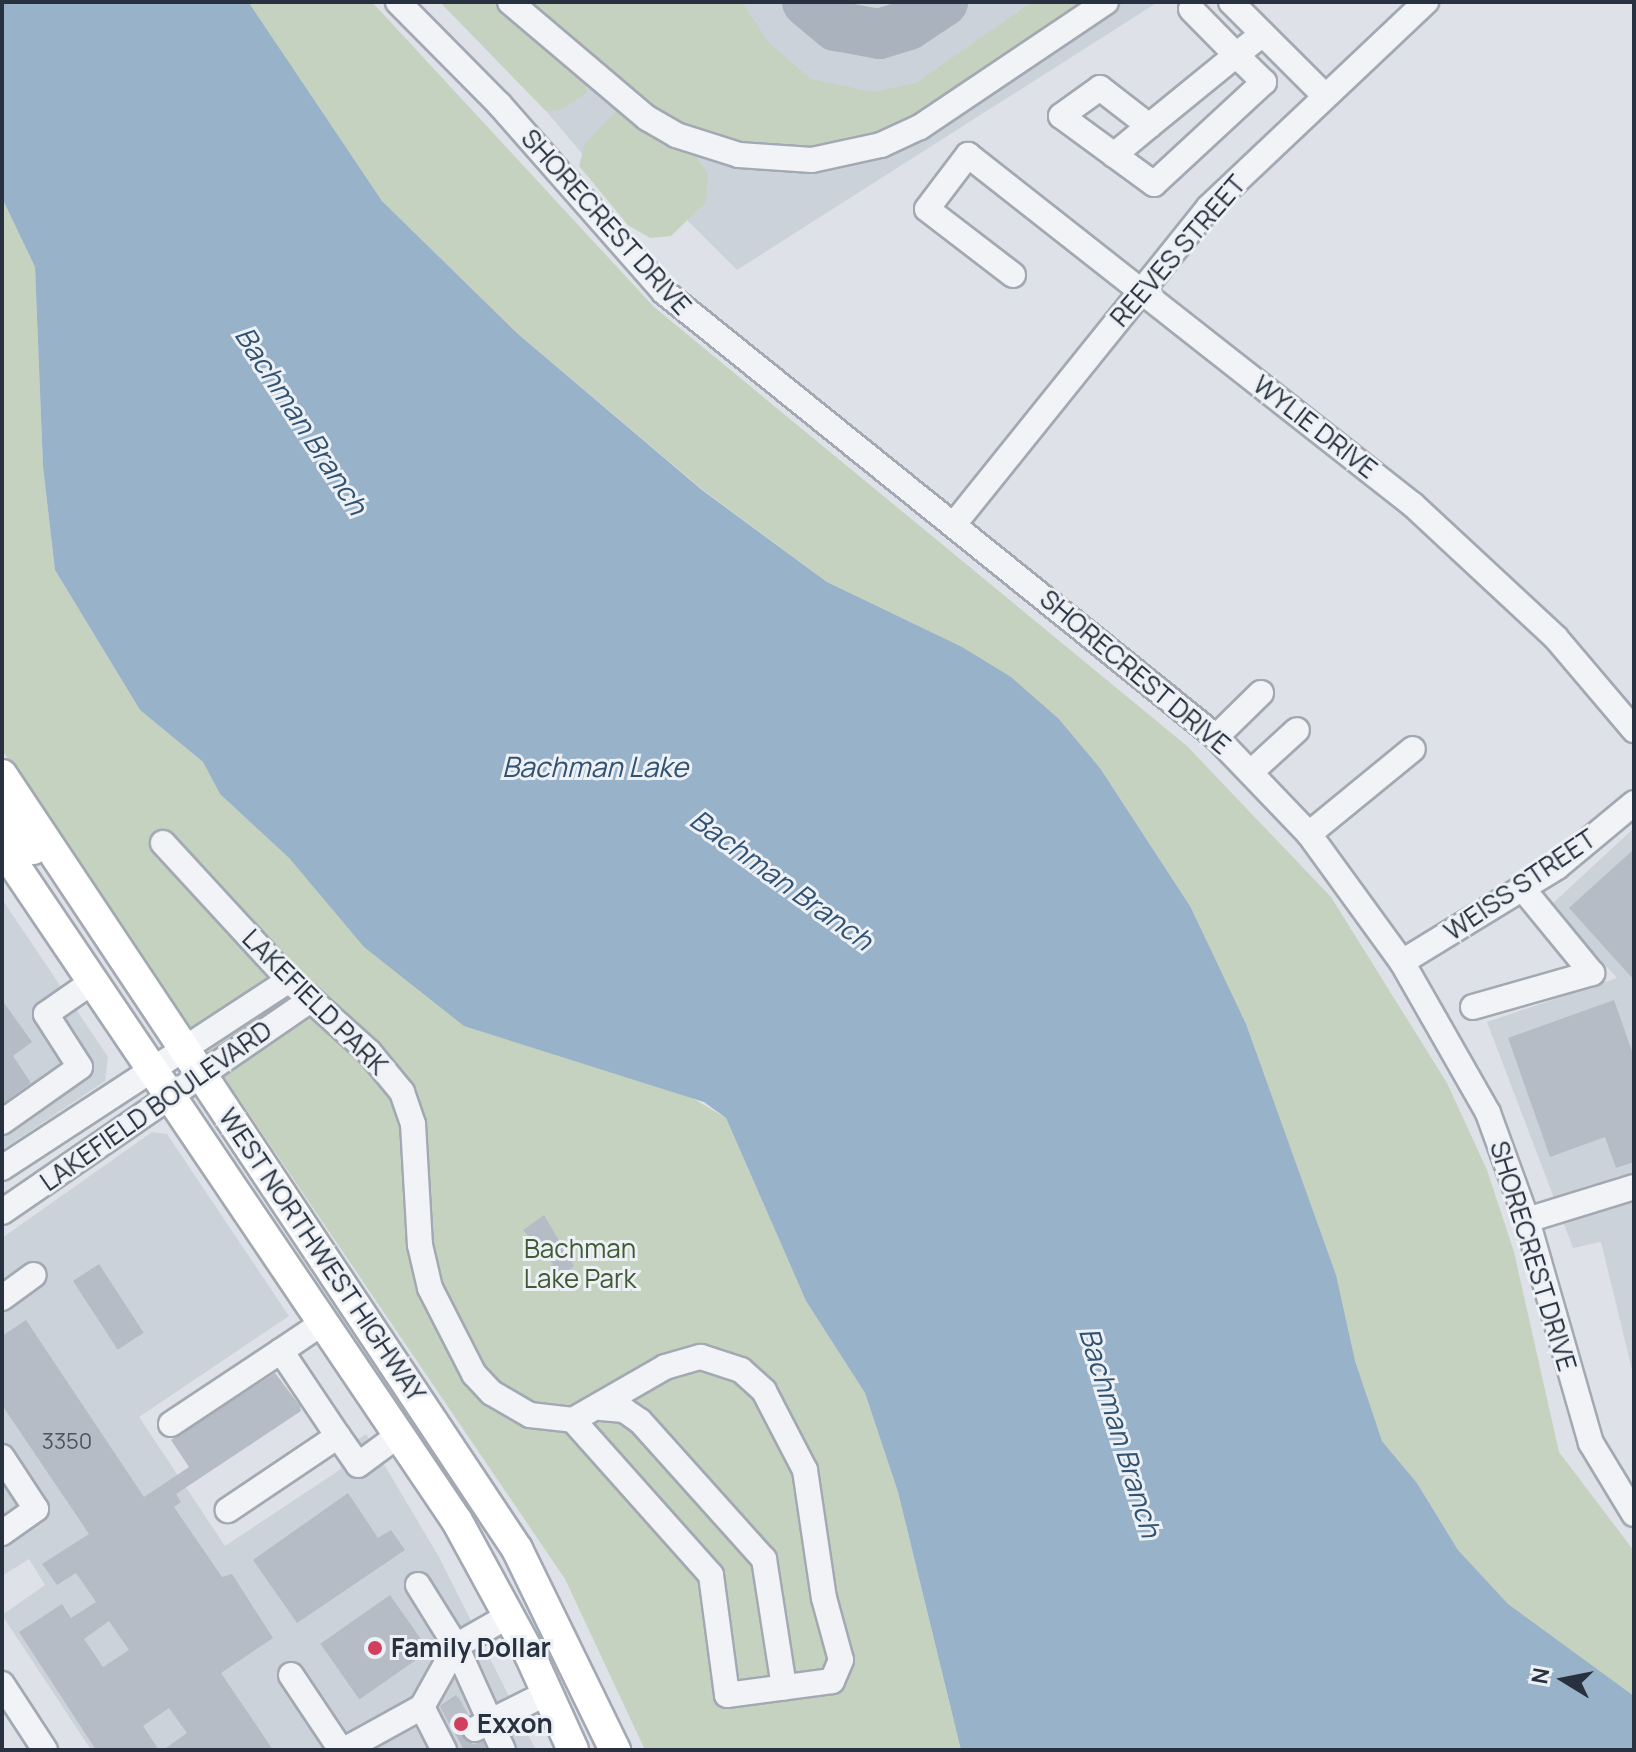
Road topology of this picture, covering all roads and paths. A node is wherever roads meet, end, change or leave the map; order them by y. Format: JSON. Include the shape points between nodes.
{"nodes":[{"id":1,"x":398,"y":2,"type":"edge"},
{"id":2,"x":510,"y":2,"type":"edge"},
{"id":3,"x":1106,"y":2,"type":"edge"},
{"id":4,"x":1231,"y":2,"type":"edge"},
{"id":5,"x":1426,"y":2,"type":"edge"},
{"id":6,"x":1191,"y":9,"type":"dead end"},
{"id":7,"x":1263,"y":34,"type":"junction"},
{"id":8,"x":1236,"y":55,"type":"junction"},
{"id":9,"x":1325,"y":96,"type":"junction"},
{"id":10,"x":1149,"y":126,"type":"junction"},
{"id":11,"x":1114,"y":155,"type":"junction"},
{"id":12,"x":1013,"y":275,"type":"dead end"},
{"id":13,"x":1142,"y":291,"type":"junction"},
{"id":14,"x":955,"y":523,"type":"junction"},
{"id":15,"x":1261,"y":693,"type":"dead end"},
{"id":16,"x":1297,"y":730,"type":"dead end"},
{"id":17,"x":1634,"y":730,"type":"edge"},
{"id":18,"x":1216,"y":737,"type":"junction"},
{"id":19,"x":1413,"y":749,"type":"dead end"},
{"id":20,"x":1251,"y":772,"type":"junction"},
{"id":21,"x":2,"y":775,"type":"edge"},
{"id":22,"x":1634,"y":803,"type":"edge"},
{"id":23,"x":2,"y":815,"type":"edge"},
{"id":24,"x":1309,"y":834,"type":"junction"},
{"id":25,"x":163,"y":843,"type":"dead end"},
{"id":26,"x":4,"y":854,"type":"edge"},
{"id":27,"x":80,"y":885,"type":"junction"},
{"id":28,"x":1523,"y":889,"type":"junction"},
{"id":29,"x":1402,"y":962,"type":"junction"},
{"id":30,"x":289,"y":980,"type":"junction"},
{"id":31,"x":92,"y":982,"type":"junction"},
{"id":32,"x":311,"y":1000,"type":"junction"},
{"id":33,"x":1473,"y":1007,"type":"dead end"},
{"id":34,"x":192,"y":1062,"type":"junction"},
{"id":35,"x":152,"y":1072,"type":"junction"},
{"id":36,"x":58,"y":1082,"type":"junction"},
{"id":37,"x":169,"y":1097,"type":"junction"},
{"id":38,"x":83,"y":1116,"type":"junction"},
{"id":39,"x":2,"y":1122,"type":"edge"},
{"id":40,"x":2,"y":1168,"type":"edge"},
{"id":41,"x":1634,"y":1187,"type":"edge"},
{"id":42,"x":2,"y":1212,"type":"edge"},
{"id":43,"x":1527,"y":1220,"type":"junction"},
{"id":44,"x":34,"y":1275,"type":"dead end"},
{"id":45,"x":2,"y":1298,"type":"edge"},
{"id":46,"x":324,"y":1322,"type":"junction"},
{"id":47,"x":281,"y":1351,"type":"junction"},
{"id":48,"x":601,"y":1408,"type":"junction"},
{"id":49,"x":573,"y":1420,"type":"junction"},
{"id":50,"x":171,"y":1424,"type":"dead end"},
{"id":51,"x":400,"y":1434,"type":"junction"},
{"id":52,"x":338,"y":1436,"type":"junction"},
{"id":53,"x":2,"y":1457,"type":"edge"},
{"id":54,"x":228,"y":1510,"type":"dead end"},
{"id":55,"x":1634,"y":1514,"type":"edge"},
{"id":56,"x":2,"y":1533,"type":"edge"},
{"id":57,"x":517,"y":1549,"type":"junction"},
{"id":58,"x":418,"y":1585,"type":"dead end"},
{"id":59,"x":510,"y":1615,"type":"junction"},
{"id":60,"x":456,"y":1646,"type":"junction"},
{"id":61,"x":291,"y":1675,"type":"dead end"},
{"id":62,"x":2,"y":1684,"type":"edge"},
{"id":63,"x":784,"y":1687,"type":"junction"},
{"id":64,"x":547,"y":1693,"type":"junction"},
{"id":65,"x":456,"y":1725,"type":"edge"},
{"id":66,"x":498,"y":1748,"type":"edge"},
{"id":67,"x":45,"y":1750,"type":"edge"},
{"id":68,"x":342,"y":1750,"type":"edge"},
{"id":69,"x":573,"y":1750,"type":"edge"},
{"id":70,"x":615,"y":1750,"type":"edge"}],
"edges":[{"from":1,"to":14,"type":"street","name":"SHORECREST DRIVE","via":[[499,104],[664,292]]},
{"from":2,"to":3,"type":"street","via":[[647,118],[676,135],[739,155],[812,160],[881,145],[920,127]]},
{"from":4,"to":7,"type":"street"},
{"from":5,"to":9,"type":"street","name":"REEVES STREET"},
{"from":6,"to":8,"type":"street"},
{"from":7,"to":8,"type":"street"},
{"from":7,"to":9,"type":"street"},
{"from":8,"to":10,"type":"street"},
{"from":8,"to":11,"type":"street","via":[[1264,82],[1154,184]]},
{"from":9,"to":13,"type":"street","name":"REEVES STREET","via":[[1209,207]]},
{"from":10,"to":11,"type":"street"},
{"from":10,"to":11,"type":"street","via":[[1100,88],[1061,116]]},
{"from":12,"to":13,"type":"street","name":"WYLIE DRIVE","via":[[927,209],[968,155]]},
{"from":13,"to":14,"type":"street","name":"REEVES STREET"},
{"from":13,"to":17,"type":"street","name":"WYLIE DRIVE","via":[[1488,569],[1556,638]]},
{"from":14,"to":18,"type":"street","name":"SHORECREST DRIVE"},
{"from":15,"to":18,"type":"street"},
{"from":16,"to":20,"type":"street"},
{"from":18,"to":20,"type":"street","name":"SHORECREST DRIVE"},
{"from":19,"to":24,"type":"street"},
{"from":20,"to":24,"type":"street","name":"SHORECREST DRIVE"},
{"from":21,"to":27,"type":"main road","name":"WEST NORTHWEST HIGHWAY"},
{"from":22,"to":28,"type":"street","name":"WEISS STREET"},
{"from":23,"to":27,"type":"main road","via":[[55,879]]},
{"from":24,"to":29,"type":"street","name":"SHORECREST DRIVE"},
{"from":25,"to":30,"type":"street","name":"LAKEFIELD PARK"},
{"from":26,"to":31,"type":"main road","name":"WEST NORTHWEST HIGHWAY"},
{"from":27,"to":34,"type":"main road","name":"WEST NORTHWEST HIGHWAY"},
{"from":28,"to":29,"type":"street","name":"WEISS STREET"},
{"from":28,"to":33,"type":"street","via":[[1592,973]]},
{"from":29,"to":43,"type":"street","name":"SHORECREST DRIVE","via":[[1488,1113]]},
{"from":30,"to":32,"type":"street","name":"LAKEFIELD PARK"},
{"from":30,"to":34,"type":"street","name":"LAKEFIELD BOULEVARD"},
{"from":31,"to":35,"type":"main road","name":"WEST NORTHWEST HIGHWAY"},
{"from":31,"to":36,"type":"street","via":[[46,1014],[80,1067]]},
{"from":32,"to":34,"type":"street","name":"LAKEFIELD BOULEVARD"},
{"from":32,"to":49,"type":"street","name":"LAKEFIELD PARK","via":[[369,1052],[402,1092],[413,1124],[420,1245],[430,1288],[474,1374],[492,1393],[530,1415]]},
{"from":34,"to":35,"type":"street","name":"LAKEFIELD BOULEVARD"},
{"from":34,"to":37,"type":"street","name":"LAKEFIELD BOULEVARD"},
{"from":34,"to":57,"type":"main road","name":"WEST NORTHWEST HIGHWAY"},
{"from":35,"to":37,"type":"main road","name":"WEST NORTHWEST HIGHWAY"},
{"from":35,"to":38,"type":"street","name":"LAKEFIELD BOULEVARD"},
{"from":36,"to":38,"type":"street"},
{"from":36,"to":39,"type":"street"},
{"from":37,"to":42,"type":"street","name":"LAKEFIELD BOULEVARD"},
{"from":37,"to":46,"type":"main road","name":"WEST NORTHWEST HIGHWAY"},
{"from":38,"to":40,"type":"street","name":"LAKEFIELD BOULEVARD"},
{"from":41,"to":43,"type":"street"},
{"from":43,"to":55,"type":"street","name":"SHORECREST DRIVE","via":[[1591,1443]]},
{"from":44,"to":45,"type":"street"},
{"from":46,"to":47,"type":"street"},
{"from":46,"to":51,"type":"main road","name":"WEST NORTHWEST HIGHWAY"},
{"from":47,"to":50,"type":"street"},
{"from":47,"to":52,"type":"street"},
{"from":48,"to":49,"type":"street","name":"LAKEFIELD PARK"},
{"from":48,"to":63,"type":"street","via":[[624,1410],[640,1421],[764,1559]]},
{"from":48,"to":63,"type":"street","name":"LAKEFIELD PARK","via":[[689,1358],[732,1365],[764,1391],[805,1470],[824,1598],[841,1660],[832,1681]]},
{"from":49,"to":63,"type":"street","via":[[711,1575],[727,1695]]},
{"from":51,"to":52,"type":"street","via":[[358,1465]]},
{"from":51,"to":57,"type":"main road","via":[[427,1442]]},
{"from":51,"to":59,"type":"main road","name":"WEST NORTHWEST HIGHWAY"},
{"from":52,"to":54,"type":"street"},
{"from":53,"to":56,"type":"street","via":[[36,1509]]},
{"from":57,"to":70,"type":"main road","name":"WEST NORTHWEST HIGHWAY"},
{"from":58,"to":60,"type":"street"},
{"from":59,"to":60,"type":"street"},
{"from":59,"to":64,"type":"main road","name":"WEST NORTHWEST HIGHWAY"},
{"from":60,"to":65,"type":"street"},
{"from":60,"to":65,"type":"street"},
{"from":61,"to":68,"type":"street"},
{"from":62,"to":67,"type":"street"},
{"from":64,"to":65,"type":"street"},
{"from":64,"to":69,"type":"main road","name":"WEST NORTHWEST HIGHWAY"},
{"from":65,"to":66,"type":"street"},
{"from":65,"to":68,"type":"street"}]}
